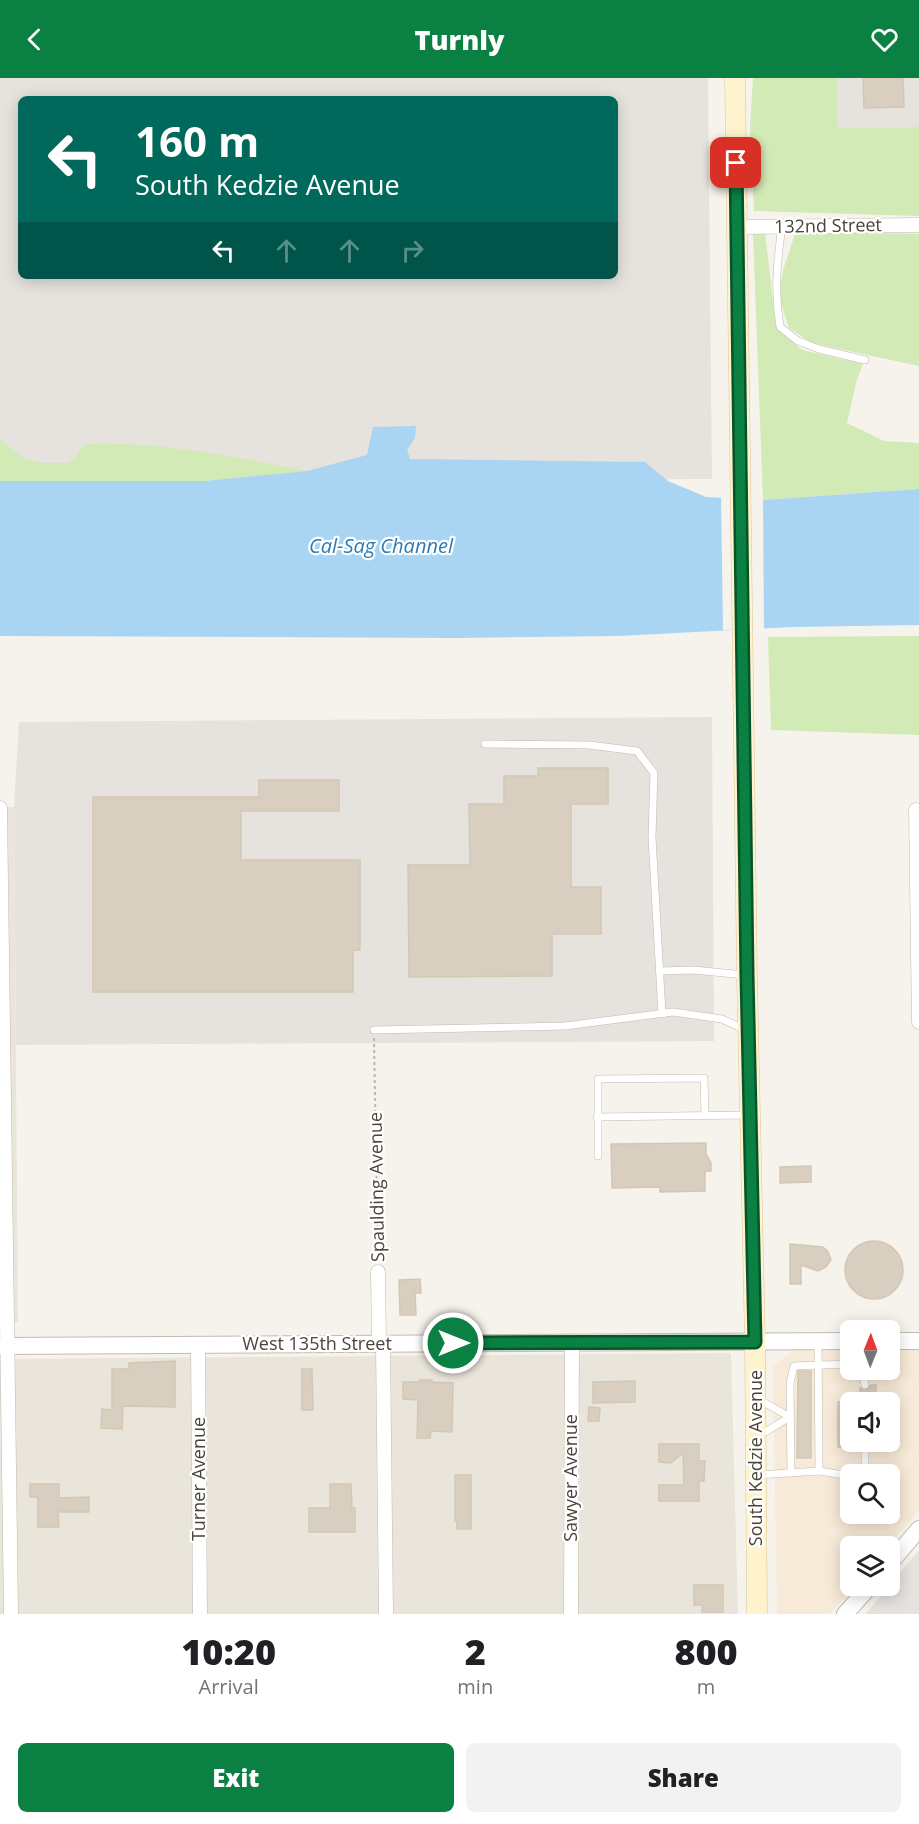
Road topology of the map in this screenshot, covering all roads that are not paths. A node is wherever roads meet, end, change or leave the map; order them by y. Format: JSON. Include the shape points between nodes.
{"nodes":[{"id":1,"x":735,"y":78,"type":"edge"},
{"id":2,"x":919,"y":225,"type":"edge"},
{"id":3,"x":782,"y":226,"type":"junction"},
{"id":4,"x":737,"y":227,"type":"junction"},
{"id":5,"x":865,"y":360,"type":"dead end"},
{"id":6,"x":485,"y":744,"type":"dead end"},
{"id":7,"x":0,"y":808,"type":"edge"},
{"id":8,"x":916,"y":810,"type":"dead end"},
{"id":9,"x":660,"y":971,"type":"junction"},
{"id":10,"x":747,"y":976,"type":"junction"},
{"id":11,"x":662,"y":1014,"type":"junction"},
{"id":12,"x":919,"y":1022,"type":"edge"},
{"id":13,"x":374,"y":1030,"type":"road end"},
{"id":14,"x":748,"y":1031,"type":"junction"},
{"id":15,"x":705,"y":1115,"type":"junction"},
{"id":16,"x":750,"y":1115,"type":"junction"},
{"id":17,"x":597,"y":1117,"type":"junction"},
{"id":18,"x":598,"y":1156,"type":"dead end"},
{"id":19,"x":378,"y":1272,"type":"road end"},
{"id":20,"x":818,"y":1341,"type":"junction"},
{"id":21,"x":840,"y":1341,"type":"edge"},
{"id":22,"x":900,"y":1341,"type":"edge"},
{"id":23,"x":919,"y":1341,"type":"edge"},
{"id":24,"x":755,"y":1342,"type":"junction"},
{"id":25,"x":572,"y":1343,"type":"junction"},
{"id":26,"x":381,"y":1344,"type":"junction"},
{"id":27,"x":198,"y":1345,"type":"junction"},
{"id":28,"x":4,"y":1346,"type":"edge"},
{"id":29,"x":840,"y":1364,"type":"edge"},
{"id":30,"x":818,"y":1365,"type":"junction"},
{"id":31,"x":864,"y":1380,"type":"edge"},
{"id":32,"x":865,"y":1385,"type":"dead end"},
{"id":33,"x":755,"y":1397,"type":"junction"},
{"id":34,"x":790,"y":1417,"type":"junction"},
{"id":35,"x":756,"y":1438,"type":"junction"},
{"id":36,"x":819,"y":1471,"type":"junction"},
{"id":37,"x":791,"y":1473,"type":"junction"},
{"id":38,"x":840,"y":1474,"type":"edge"},
{"id":39,"x":756,"y":1475,"type":"junction"},
{"id":40,"x":919,"y":1528,"type":"edge"},
{"id":41,"x":5,"y":1536,"type":"edge"},
{"id":42,"x":900,"y":1551,"type":"edge"},
{"id":43,"x":861,"y":1596,"type":"edge"},
{"id":44,"x":11,"y":1614,"type":"edge"},
{"id":45,"x":200,"y":1614,"type":"edge"},
{"id":46,"x":386,"y":1614,"type":"edge"},
{"id":47,"x":570,"y":1614,"type":"edge"},
{"id":48,"x":757,"y":1614,"type":"edge"},
{"id":49,"x":845,"y":1614,"type":"edge"}],
"edges":[{"from":1,"to":4,"type":"main road","name":"South Kedzie Avenue"},
{"from":2,"to":3,"type":"street","name":"132nd Street"},
{"from":3,"to":4,"type":"street","name":"132nd Street"},
{"from":3,"to":5,"type":"lane","via":[[776,299],[780,327],[798,341]]},
{"from":4,"to":10,"type":"main road","name":"South Kedzie Avenue"},
{"from":6,"to":9,"type":"lane","via":[[637,751],[654,773],[652,837]]},
{"from":7,"to":28,"type":"street"},
{"from":8,"to":12,"type":"street"},
{"from":9,"to":10,"type":"lane"},
{"from":9,"to":11,"type":"lane"},
{"from":10,"to":14,"type":"main road","name":"South Kedzie Avenue"},
{"from":11,"to":13,"type":"lane","via":[[565,1026]]},
{"from":11,"to":14,"type":"lane","via":[[698,1014]]},
{"from":14,"to":16,"type":"main road","name":"South Kedzie Avenue"},
{"from":15,"to":16,"type":"lane"},
{"from":15,"to":17,"type":"lane"},
{"from":15,"to":17,"type":"lane","via":[[704,1078],[598,1079]]},
{"from":16,"to":24,"type":"main road","name":"South Kedzie Avenue"},
{"from":17,"to":18,"type":"lane"},
{"from":19,"to":26,"type":"street","name":"Spaulding Avenue"},
{"from":20,"to":21,"type":"street","name":"West 135th Street"},
{"from":20,"to":24,"type":"street","name":"West 135th Street"},
{"from":20,"to":30,"type":"lane"},
{"from":22,"to":23,"type":"street"},
{"from":24,"to":25,"type":"street","name":"West 135th Street"},
{"from":24,"to":33,"type":"main road","name":"South Kedzie Avenue"},
{"from":25,"to":26,"type":"street","name":"West 135th Street"},
{"from":25,"to":47,"type":"street","name":"Sawyer Avenue"},
{"from":26,"to":27,"type":"street","name":"West 135th Street"},
{"from":26,"to":46,"type":"street","name":"Spaulding Avenue"},
{"from":27,"to":28,"type":"street","name":"West 135th Street"},
{"from":27,"to":45,"type":"street","name":"Turner Avenue"},
{"from":28,"to":41,"type":"street"},
{"from":29,"to":30,"type":"lane"},
{"from":30,"to":34,"type":"lane","via":[[794,1366]]},
{"from":30,"to":36,"type":"lane"},
{"from":31,"to":32,"type":"lane"},
{"from":33,"to":34,"type":"lane"},
{"from":33,"to":35,"type":"main road","name":"South Kedzie Avenue"},
{"from":34,"to":35,"type":"lane"},
{"from":34,"to":37,"type":"lane"},
{"from":35,"to":39,"type":"main road","name":"South Kedzie Avenue"},
{"from":36,"to":37,"type":"lane"},
{"from":36,"to":38,"type":"lane"},
{"from":37,"to":39,"type":"lane"},
{"from":39,"to":48,"type":"main road","name":"South Kedzie Avenue"},
{"from":40,"to":42,"type":"street"},
{"from":41,"to":44,"type":"street"},
{"from":43,"to":49,"type":"street"}]}
